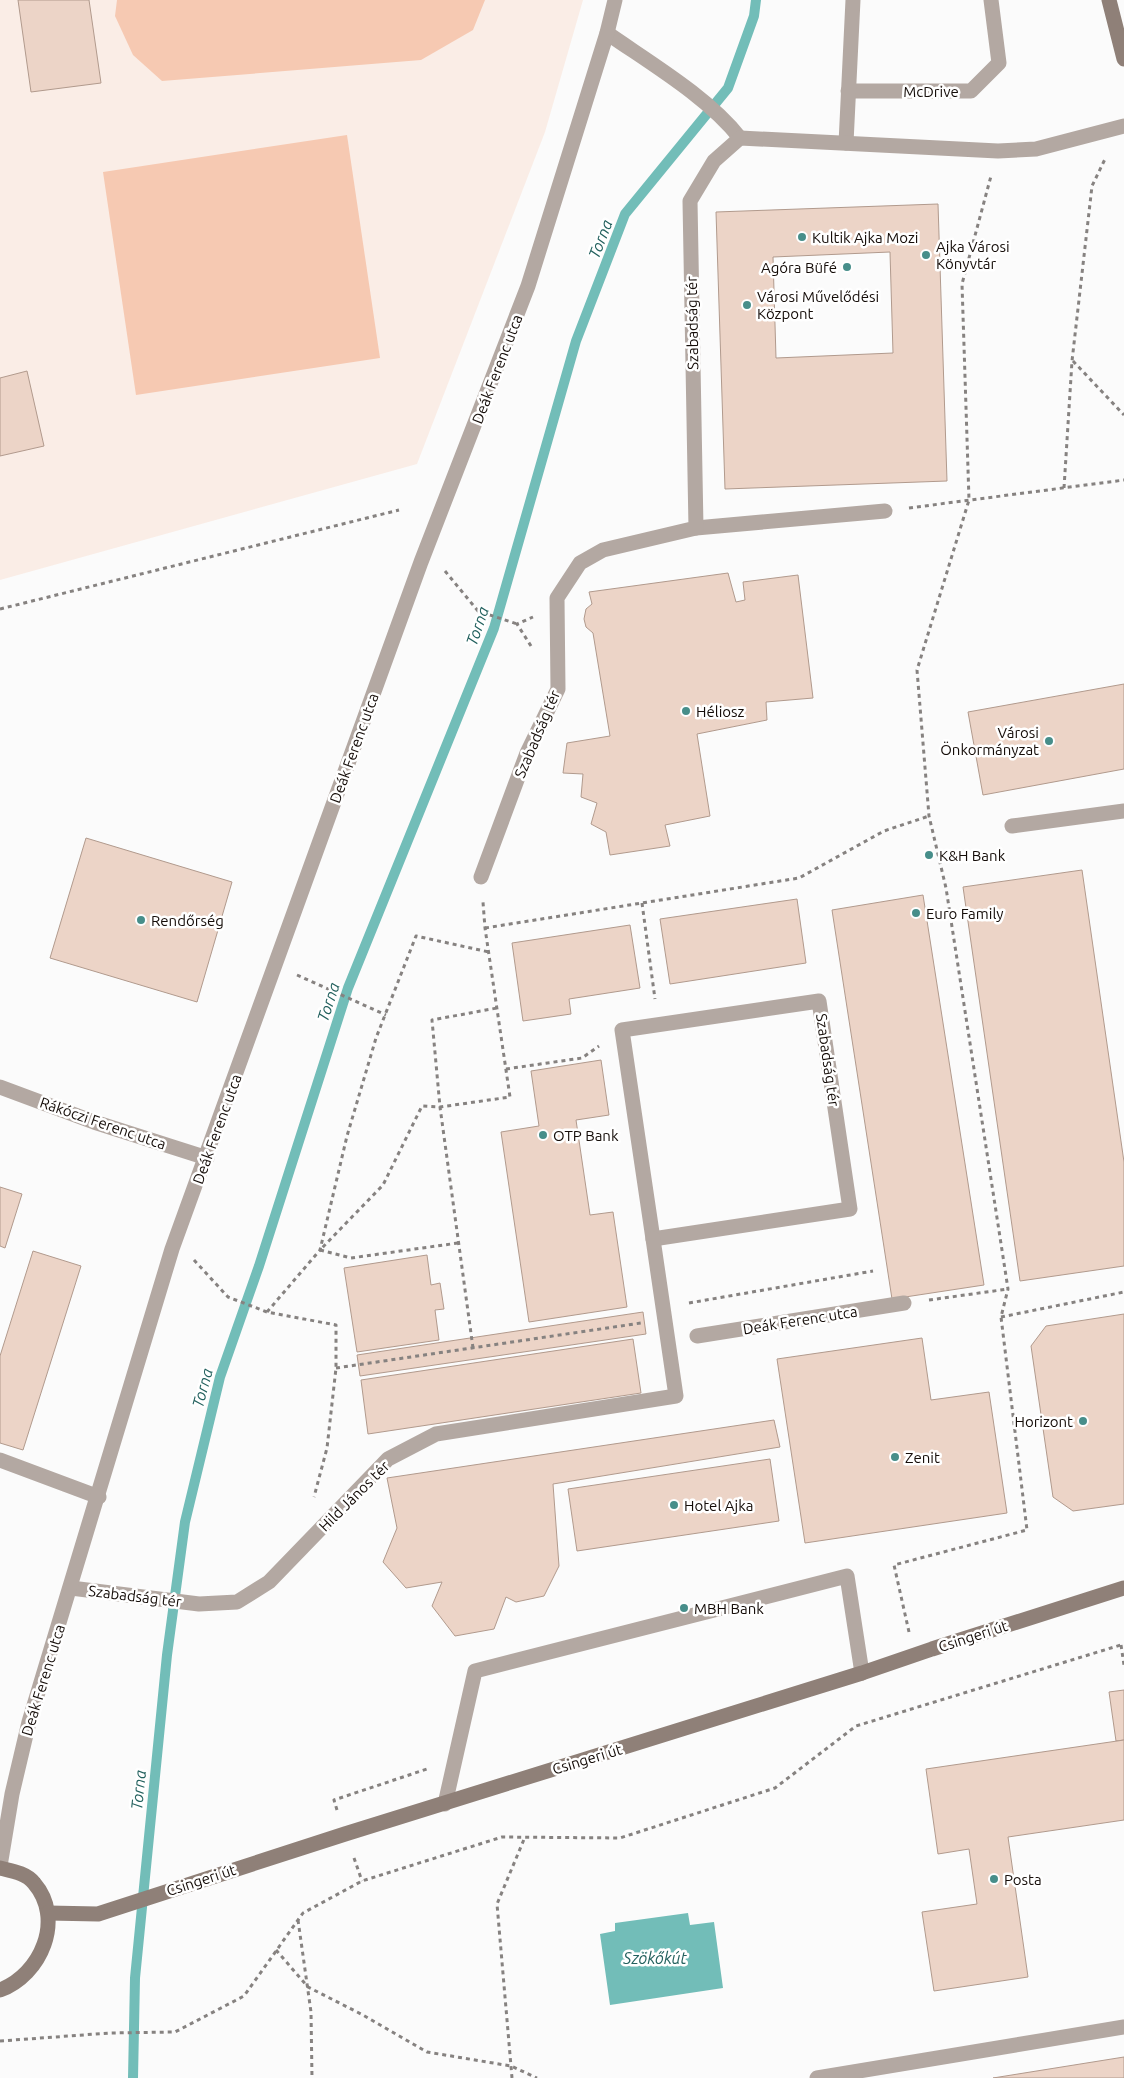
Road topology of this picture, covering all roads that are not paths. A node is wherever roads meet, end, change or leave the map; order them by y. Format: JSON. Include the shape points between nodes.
{"nodes":[{"id":1,"x":615,"y":0,"type":"edge"},
{"id":2,"x":853,"y":0,"type":"edge"},
{"id":3,"x":992,"y":0,"type":"edge"},
{"id":4,"x":1110,"y":0,"type":"edge"},
{"id":5,"x":607,"y":34,"type":"junction"},
{"id":6,"x":1124,"y":59,"type":"edge"},
{"id":7,"x":848,"y":91,"type":"junction"},
{"id":8,"x":1122,"y":126,"type":"edge"},
{"id":9,"x":736,"y":132,"type":"junction"},
{"id":10,"x":846,"y":143,"type":"junction"},
{"id":11,"x":885,"y":511,"type":"road end"},
{"id":12,"x":696,"y":528,"type":"junction"},
{"id":13,"x":1124,"y":812,"type":"edge"},
{"id":14,"x":1012,"y":826,"type":"dead end"},
{"id":15,"x":482,"y":877,"type":"dead end"},
{"id":16,"x":0,"y":1087,"type":"edge"},
{"id":17,"x":207,"y":1158,"type":"junction"},
{"id":18,"x":653,"y":1239,"type":"junction"},
{"id":19,"x":904,"y":1304,"type":"road end"},
{"id":20,"x":697,"y":1336,"type":"dead end"},
{"id":21,"x":0,"y":1460,"type":"edge"},
{"id":22,"x":98,"y":1497,"type":"junction"},
{"id":23,"x":71,"y":1588,"type":"junction"},
{"id":24,"x":1124,"y":1588,"type":"edge"},
{"id":25,"x":199,"y":1604,"type":"joint"},
{"id":26,"x":862,"y":1674,"type":"junction"},
{"id":27,"x":445,"y":1804,"type":"junction"},
{"id":28,"x":0,"y":1867,"type":"edge"},
{"id":29,"x":48,"y":1913,"type":"junction"},
{"id":30,"x":1,"y":1992,"type":"edge"},
{"id":31,"x":1124,"y":2027,"type":"edge"},
{"id":32,"x":817,"y":2078,"type":"edge"}],
"edges":[{"from":1,"to":5,"type":"street","name":"Deák Ferenc utca"},
{"from":2,"to":7,"type":"street"},
{"from":3,"to":7,"type":"street","name":"McDrive","via":[[999,63],[971,90]]},
{"from":4,"to":6,"type":"main road"},
{"from":5,"to":9,"type":"street","via":[[687,89]]},
{"from":5,"to":17,"type":"street","name":"Deák Ferenc utca","via":[[528,286],[421,562]]},
{"from":7,"to":10,"type":"street"},
{"from":8,"to":10,"type":"street","via":[[1036,149],[998,151]]},
{"from":9,"to":10,"type":"street"},
{"from":9,"to":12,"type":"street","name":"Szabadság tér","via":[[690,201]]},
{"from":11,"to":12,"type":"street","name":"Szabadság tér"},
{"from":12,"to":15,"type":"street","name":"Szabadság tér","via":[[603,550],[580,563],[557,598],[558,689],[527,754]]},
{"from":13,"to":14,"type":"street"},
{"from":16,"to":17,"type":"street","name":"Rákóczi Ferenc utca","via":[[94,1122]]},
{"from":17,"to":22,"type":"street","name":"Deák Ferenc utca","via":[[172,1249]]},
{"from":18,"to":18,"type":"street","name":"Szabadság tér","via":[[622,1030],[819,1000],[850,1210]]},
{"from":18,"to":25,"type":"street","name":"Hild János tér","via":[[676,1396],[436,1434],[388,1459],[269,1582],[237,1602]]},
{"from":19,"to":20,"type":"street","name":"Deák Ferenc utca"},
{"from":21,"to":22,"type":"street"},
{"from":22,"to":23,"type":"street","name":"Deák Ferenc utca"},
{"from":23,"to":25,"type":"street","name":"Szabadság tér"},
{"from":23,"to":28,"type":"street","name":"Deák Ferenc utca","via":[[29,1722],[12,1794]]},
{"from":24,"to":26,"type":"main road","name":"Csingeri út"},
{"from":26,"to":27,"type":"main road","name":"Csingeri út"},
{"from":26,"to":27,"type":"street","via":[[847,1576],[475,1671]]},
{"from":27,"to":29,"type":"main road","name":"Csingeri út","via":[[98,1914]]},
{"from":28,"to":29,"type":"main road","via":[[24,1875],[34,1883]]},
{"from":29,"to":30,"type":"main road","via":[[48,1932],[39,1957],[18,1981]]},
{"from":31,"to":32,"type":"street"}]}
